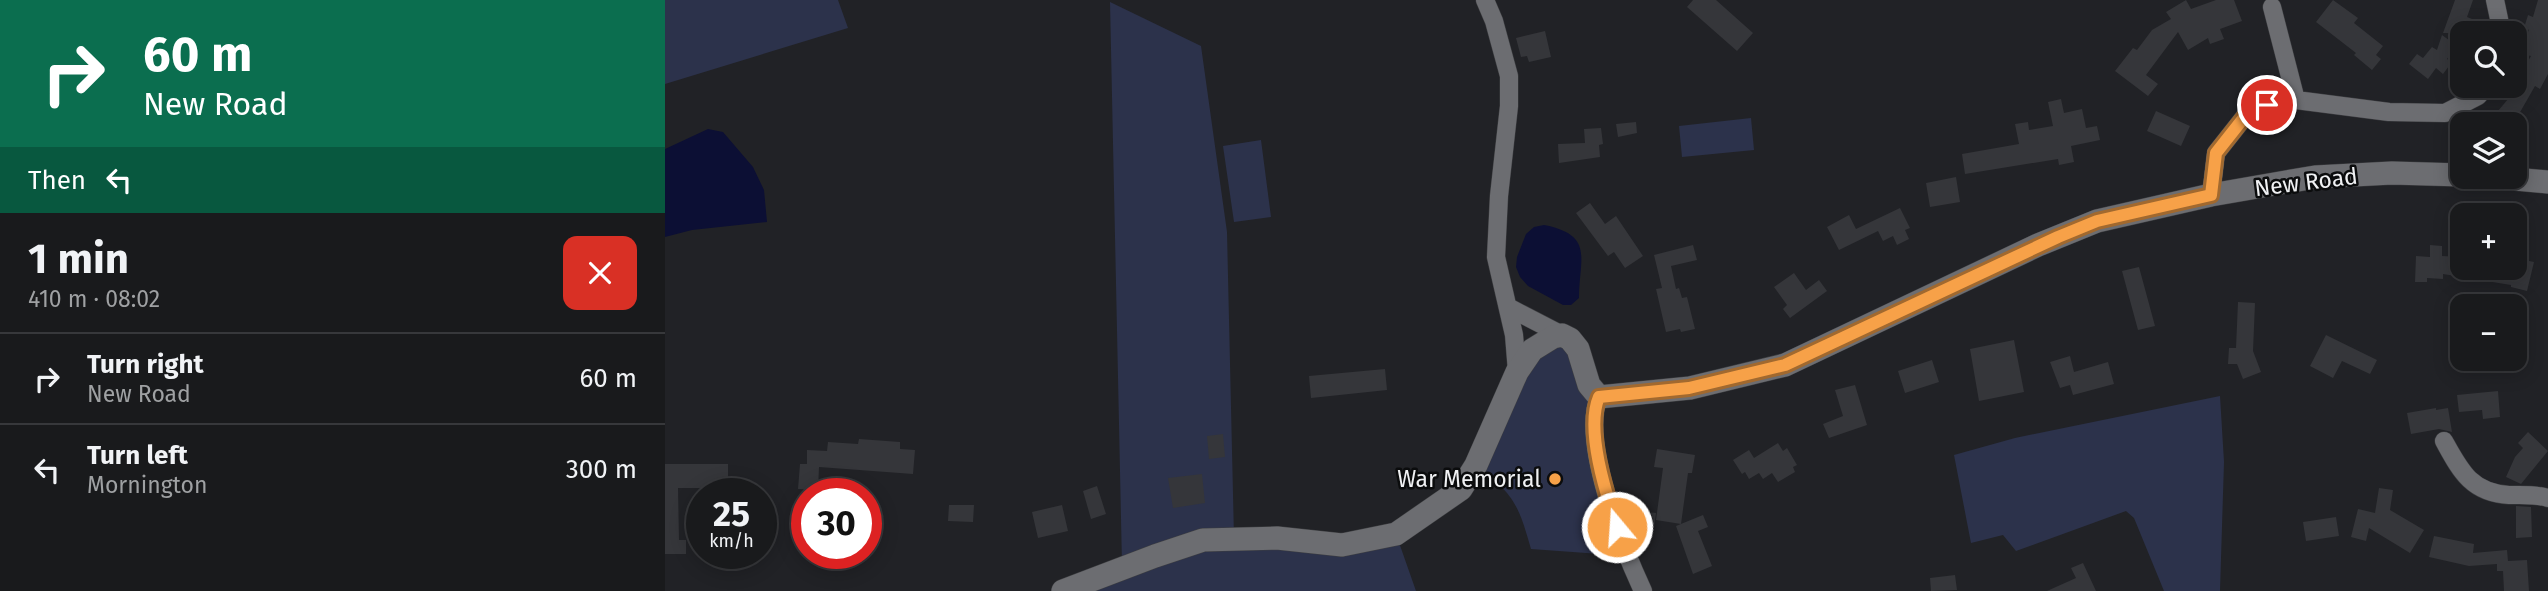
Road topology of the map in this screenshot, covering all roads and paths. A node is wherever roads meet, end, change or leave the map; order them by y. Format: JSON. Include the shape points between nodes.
{"nodes":[{"id":1,"x":1485,"y":0,"type":"edge"},
{"id":2,"x":2494,"y":0,"type":"edge"},
{"id":3,"x":2272,"y":7,"type":"dead end"},
{"id":4,"x":2500,"y":21,"type":"edge"},
{"id":5,"x":2474,"y":98,"type":"edge"},
{"id":6,"x":2296,"y":100,"type":"junction"},
{"id":7,"x":2450,"y":175,"type":"edge"},
{"id":8,"x":2527,"y":180,"type":"edge"},
{"id":9,"x":2548,"y":182,"type":"edge"},
{"id":10,"x":2211,"y":195,"type":"junction"},
{"id":11,"x":1508,"y":307,"type":"junction"},
{"id":12,"x":1562,"y":335,"type":"junction"},
{"id":13,"x":1517,"y":372,"type":"junction"},
{"id":14,"x":1599,"y":397,"type":"junction"},
{"id":15,"x":2444,"y":441,"type":"dead end"},
{"id":16,"x":2548,"y":498,"type":"edge"},
{"id":17,"x":1063,"y":591,"type":"edge"},
{"id":18,"x":1643,"y":591,"type":"edge"}],
"edges":[{"from":1,"to":11,"type":"street","via":[[1509,76],[1496,257]]},
{"from":2,"to":4,"type":"street"},
{"from":3,"to":6,"type":"street"},
{"from":5,"to":6,"type":"street","via":[[2445,113]]},
{"from":6,"to":10,"type":"street","via":[[2267,105],[2246,115],[2216,153]]},
{"from":7,"to":10,"type":"street","name":"New Road","via":[[2315,177]]},
{"from":8,"to":9,"type":"street"},
{"from":10,"to":14,"type":"street","name":"New Road","via":[[2097,221],[1785,365],[1689,388]]},
{"from":11,"to":12,"type":"street"},
{"from":11,"to":13,"type":"street"},
{"from":12,"to":13,"type":"street","via":[[1532,350]]},
{"from":12,"to":14,"type":"street","via":[[1578,349],[1589,385]]},
{"from":13,"to":17,"type":"street","via":[[1461,489],[1396,534],[1342,545],[1277,538],[1203,540]]},
{"from":14,"to":18,"type":"street","via":[[1594,410],[1602,482]]},
{"from":15,"to":16,"type":"street","via":[[2460,471],[2477,486],[2504,495]]}]}
